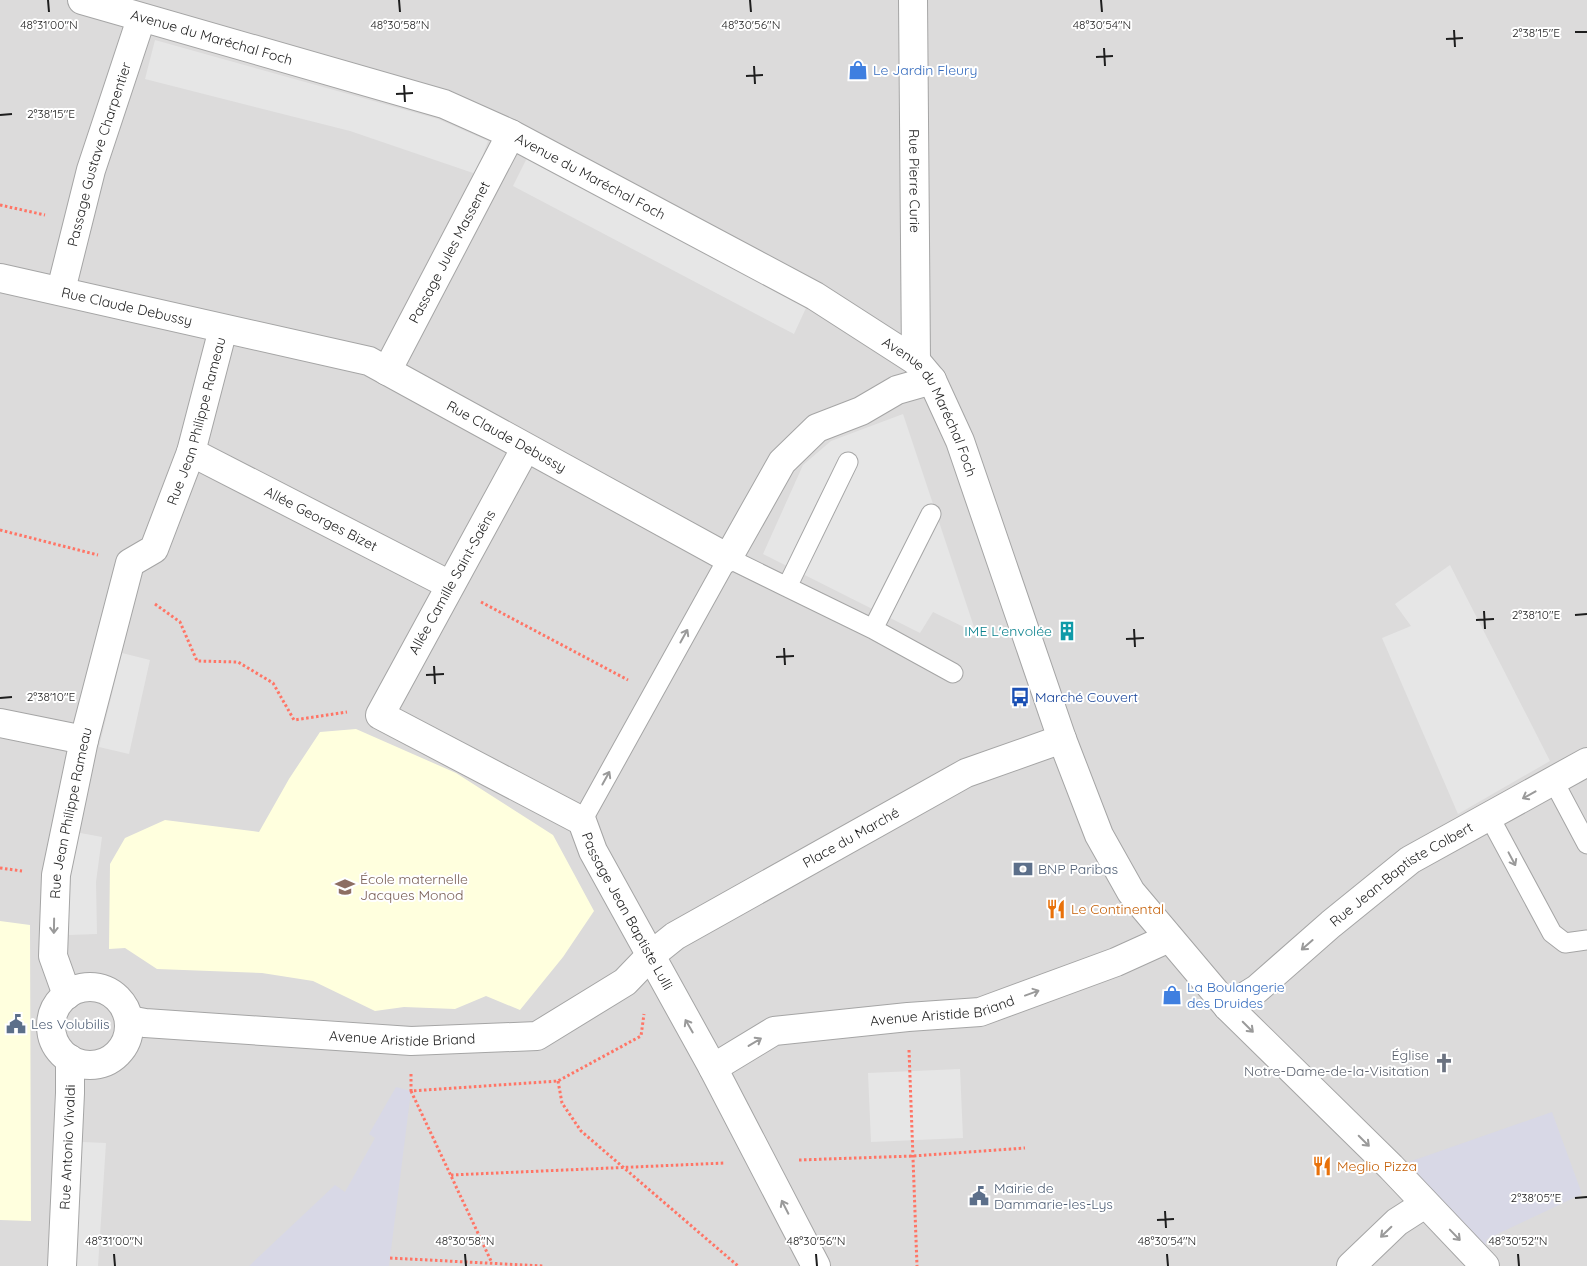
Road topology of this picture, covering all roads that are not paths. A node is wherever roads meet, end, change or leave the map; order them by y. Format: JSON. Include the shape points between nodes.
{"nodes":[{"id":1,"x":82,"y":0,"type":"edge"},
{"id":2,"x":913,"y":0,"type":"edge"},
{"id":3,"x":141,"y":19,"type":"junction"},
{"id":4,"x":511,"y":134,"type":"junction"},
{"id":5,"x":0,"y":278,"type":"edge"},
{"id":6,"x":61,"y":290,"type":"junction"},
{"id":7,"x":223,"y":329,"type":"junction"},
{"id":8,"x":387,"y":371,"type":"junction"},
{"id":9,"x":924,"y":371,"type":"junction"},
{"id":10,"x":525,"y":448,"type":"junction"},
{"id":11,"x":191,"y":452,"type":"junction"},
{"id":12,"x":848,"y":462,"type":"dead end"},
{"id":13,"x":931,"y":514,"type":"dead end"},
{"id":14,"x":728,"y":558,"type":"junction"},
{"id":15,"x":450,"y":585,"type":"junction"},
{"id":16,"x":787,"y":587,"type":"junction"},
{"id":17,"x":874,"y":629,"type":"junction"},
{"id":18,"x":953,"y":673,"type":"dead end"},
{"id":19,"x":380,"y":715,"type":"joint"},
{"id":20,"x":0,"y":723,"type":"edge"},
{"id":21,"x":1062,"y":739,"type":"junction"},
{"id":22,"x":84,"y":740,"type":"junction"},
{"id":23,"x":1587,"y":762,"type":"edge"},
{"id":24,"x":1554,"y":782,"type":"junction"},
{"id":25,"x":1489,"y":816,"type":"junction"},
{"id":26,"x":582,"y":821,"type":"junction"},
{"id":27,"x":1587,"y":844,"type":"edge"},
{"id":28,"x":1170,"y":938,"type":"junction"},
{"id":29,"x":1587,"y":940,"type":"edge"},
{"id":30,"x":650,"y":956,"type":"junction"},
{"id":31,"x":67,"y":995,"type":"junction"},
{"id":32,"x":1228,"y":1007,"type":"junction"},
{"id":33,"x":129,"y":1020,"type":"junction"},
{"id":34,"x":70,"y":1059,"type":"junction"},
{"id":35,"x":713,"y":1068,"type":"junction"},
{"id":36,"x":1425,"y":1204,"type":"junction"},
{"id":37,"x":62,"y":1266,"type":"edge"},
{"id":38,"x":816,"y":1266,"type":"edge"},
{"id":39,"x":1351,"y":1266,"type":"edge"},
{"id":40,"x":1485,"y":1266,"type":"edge"}],
"edges":[{"from":1,"to":3,"type":"street","name":"Avenue du Maréchal Foch"},
{"from":2,"to":9,"type":"street","name":"Rue Pierre Curie"},
{"from":3,"to":4,"type":"street","name":"Avenue du Maréchal Foch","via":[[444,104]]},
{"from":3,"to":6,"type":"street","name":"Passage Gustave Charpentier","via":[[91,170]]},
{"from":4,"to":8,"type":"street","name":"Passage Jules Massenet"},
{"from":4,"to":9,"type":"street","name":"Avenue du Maréchal Foch","via":[[815,296]]},
{"from":5,"to":6,"type":"street","name":"Rue Claude Debussy"},
{"from":6,"to":7,"type":"street","name":"Rue Claude Debussy"},
{"from":7,"to":8,"type":"street","name":"Rue Claude Debussy","via":[[369,361]]},
{"from":7,"to":11,"type":"street","name":"Rue Jean Philippe Rameau"},
{"from":8,"to":10,"type":"street","name":"Rue Claude Debussy"},
{"from":9,"to":14,"type":"street","via":[[861,411],[817,428],[782,462]]},
{"from":9,"to":21,"type":"street","name":"Avenue du Maréchal Foch","via":[[960,441]]},
{"from":10,"to":14,"type":"street","name":"Rue Claude Debussy"},
{"from":10,"to":15,"type":"street","name":"Allée Camille Saint-Saëns"},
{"from":11,"to":15,"type":"street","name":"Allée Georges Bizet"},
{"from":11,"to":22,"type":"street","name":"Rue Jean Philippe Rameau","via":[[154,549],[127,576]]},
{"from":12,"to":16,"type":"lane"},
{"from":13,"to":17,"type":"lane"},
{"from":14,"to":16,"type":"lane"},
{"from":26,"to":14,"type":"lane","one_way":true},
{"from":15,"to":19,"type":"street","name":"Allée Camille Saint-Saëns"},
{"from":16,"to":17,"type":"lane"},
{"from":17,"to":18,"type":"lane"},
{"from":19,"to":26,"type":"street","name":"Passage Jean Baptiste Lulli"},
{"from":20,"to":22,"type":"street"},
{"from":21,"to":28,"type":"street","name":"Avenue du Maréchal Foch","via":[[1099,835],[1131,892]]},
{"from":21,"to":30,"type":"street","name":"Place du Marché","via":[[966,773],[675,936]]},
{"from":22,"to":31,"type":"street","name":"Rue Jean Philippe Rameau","one_way":true,"via":[[56,875],[54,956]]},
{"from":23,"to":24,"type":"street","name":"Rue Jean-Baptiste Colbert"},
{"from":24,"to":25,"type":"street","name":"Rue Jean-Baptiste Colbert","one_way":true},
{"from":24,"to":27,"type":"lane"},
{"from":25,"to":29,"type":"lane","one_way":true,"via":[[1552,933],[1565,943]]},
{"from":25,"to":32,"type":"street","name":"Rue Jean-Baptiste Colbert","one_way":true,"via":[[1410,860],[1330,924],[1257,989]]},
{"from":26,"to":30,"type":"street","name":"Passage Jean Baptiste Lulli","via":[[593,851]]},
{"from":28,"to":32,"type":"street","name":"Avenue du Maréchal Foch"},
{"from":35,"to":28,"type":"street","name":"Avenue Aristide Briand","one_way":true,"via":[[774,1031],[980,1012],[1116,962]]},
{"from":30,"to":33,"type":"street","name":"Avenue Aristide Briand","via":[[625,982],[537,1036],[411,1041]]},
{"from":35,"to":30,"type":"street","name":"Passage Jean Baptiste Lulli","one_way":true},
{"from":31,"to":33,"type":"street","via":[[86,988],[105,990],[116,997]]},
{"from":31,"to":34,"type":"street","via":[[58,1004],[52,1027],[60,1051]]},
{"from":32,"to":36,"type":"street","name":"Avenue du Maréchal Foch","one_way":true},
{"from":33,"to":34,"type":"street","via":[[129,1033],[124,1045],[112,1058],[94,1065]]},
{"from":34,"to":37,"type":"street","name":"Rue Antonio Vivaldi"},
{"from":38,"to":35,"type":"street","name":"Passage Jean Baptiste Lulli","one_way":true},
{"from":36,"to":39,"type":"street","one_way":true,"via":[[1397,1222]]},
{"from":36,"to":40,"type":"street","name":"Avenue du Maréchal Foch","one_way":true}]}
